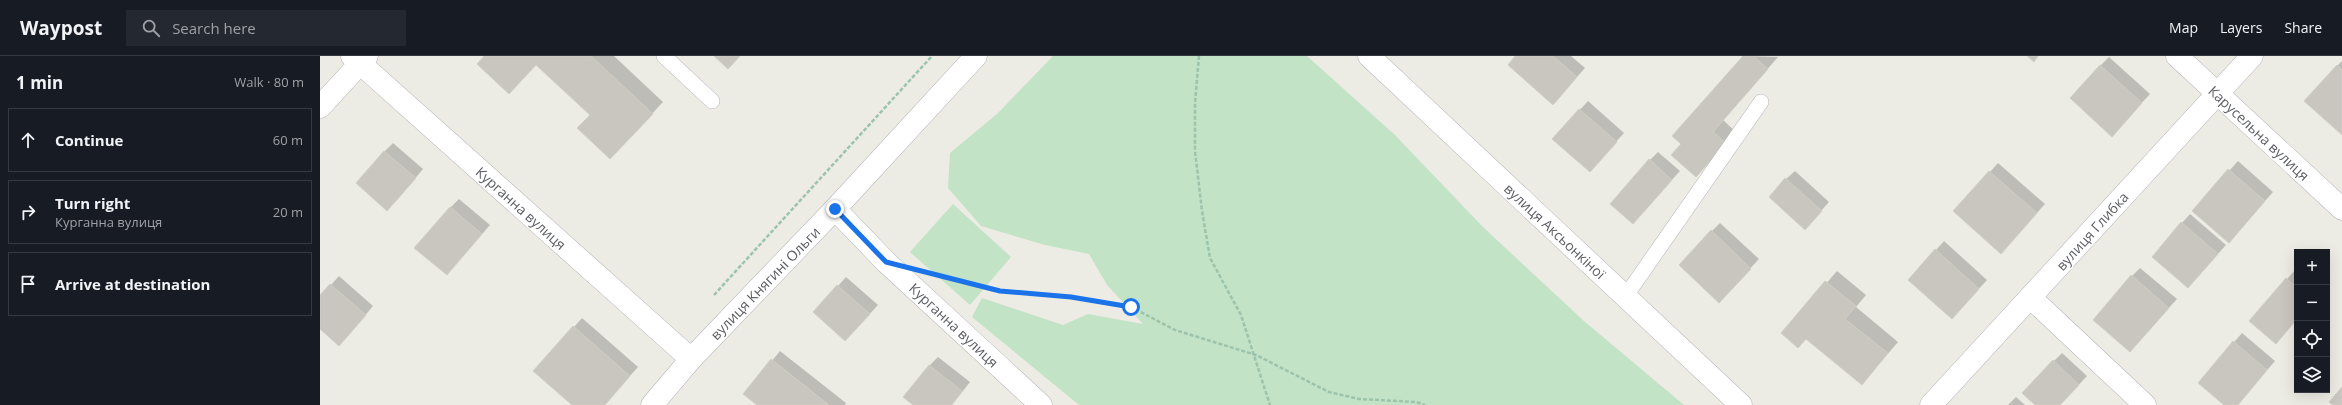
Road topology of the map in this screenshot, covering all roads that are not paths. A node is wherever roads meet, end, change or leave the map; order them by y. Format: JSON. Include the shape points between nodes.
{"nodes":[{"id":1,"x":664,"y":56,"type":"edge"},
{"id":2,"x":976,"y":56,"type":"edge"},
{"id":3,"x":1369,"y":56,"type":"edge"},
{"id":4,"x":2177,"y":56,"type":"edge"},
{"id":5,"x":2252,"y":56,"type":"edge"},
{"id":6,"x":360,"y":58,"type":"edge"},
{"id":7,"x":2217,"y":94,"type":"junction"},
{"id":8,"x":712,"y":101,"type":"dead end"},
{"id":9,"x":1761,"y":102,"type":"dead end"},
{"id":10,"x":320,"y":107,"type":"edge"},
{"id":11,"x":835,"y":209,"type":"junction"},
{"id":12,"x":2342,"y":209,"type":"edge"},
{"id":13,"x":1626,"y":296,"type":"junction"},
{"id":14,"x":2031,"y":298,"type":"junction"},
{"id":15,"x":691,"y":359,"type":"junction"},
{"id":16,"x":652,"y":405,"type":"edge"},
{"id":17,"x":1041,"y":405,"type":"edge"},
{"id":18,"x":1741,"y":405,"type":"edge"},
{"id":19,"x":1931,"y":405,"type":"edge"},
{"id":20,"x":2145,"y":405,"type":"edge"}],
"edges":[{"from":1,"to":8,"type":"lane"},
{"from":2,"to":11,"type":"street","name":"вулиця Княгині Ольги"},
{"from":3,"to":13,"type":"street","name":"вулиця Аксьонкіної"},
{"from":4,"to":7,"type":"street","name":"Карусельна вулиця"},
{"from":5,"to":7,"type":"street","name":"вулиця Глибка"},
{"from":6,"to":10,"type":"street"},
{"from":6,"to":15,"type":"street","name":"Курганна вулиця"},
{"from":7,"to":12,"type":"street","name":"Карусельна вулиця"},
{"from":7,"to":14,"type":"street","name":"вулиця Глибка"},
{"from":9,"to":13,"type":"lane"},
{"from":11,"to":15,"type":"street","name":"вулиця Княгині Ольги"},
{"from":11,"to":17,"type":"street","name":"Курганна вулиця","via":[[886,262]]},
{"from":13,"to":18,"type":"street","name":"вулиця Аксьонкіної"},
{"from":14,"to":19,"type":"street","name":"вулиця Глибка"},
{"from":14,"to":20,"type":"street"},
{"from":15,"to":16,"type":"street","name":"вулиця Княгині Ольги"}]}
